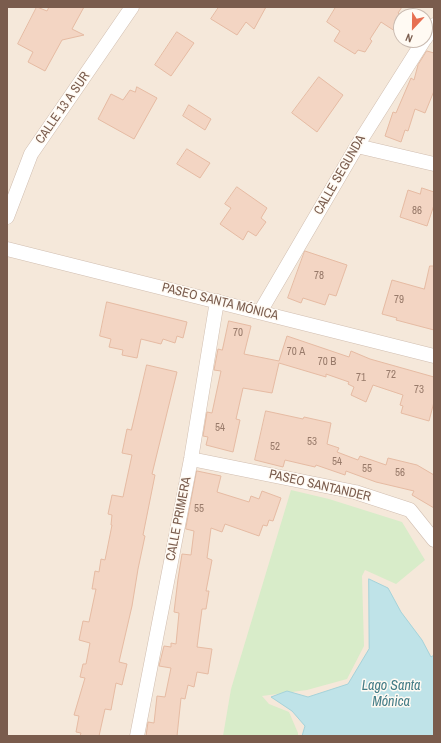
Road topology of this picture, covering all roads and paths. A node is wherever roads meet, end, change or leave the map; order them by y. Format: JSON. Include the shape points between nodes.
{"nodes":[{"id":1,"x":132,"y":7,"type":"edge"},
{"id":2,"x":419,"y":48,"type":"edge"},
{"id":3,"x":357,"y":146,"type":"junction"},
{"id":4,"x":434,"y":164,"type":"edge"},
{"id":5,"x":7,"y":217,"type":"edge"},
{"id":6,"x":7,"y":249,"type":"edge"},
{"id":7,"x":217,"y":301,"type":"junction"},
{"id":8,"x":260,"y":312,"type":"junction"},
{"id":9,"x":434,"y":356,"type":"edge"},
{"id":10,"x":191,"y":459,"type":"junction"},
{"id":11,"x":434,"y":540,"type":"edge"},
{"id":12,"x":137,"y":736,"type":"edge"}],
"edges":[{"from":1,"to":5,"type":"street","name":"CALLE 13 A SUR","via":[[31,154]]},
{"from":2,"to":3,"type":"street","name":"CALLE SEGUNDA"},
{"from":3,"to":4,"type":"street"},
{"from":3,"to":8,"type":"street","name":"CALLE SEGUNDA"},
{"from":6,"to":7,"type":"street","name":"PASEO SANTA MÓNICA"},
{"from":7,"to":8,"type":"street","name":"PASEO SANTA MÓNICA"},
{"from":7,"to":10,"type":"street","name":"CALLE PRIMERA"},
{"from":8,"to":9,"type":"street","name":"PASEO SANTA MÓNICA"},
{"from":10,"to":11,"type":"street","name":"PASEO SANTANDER","via":[[355,492],[410,510]]},
{"from":10,"to":12,"type":"street","name":"CALLE PRIMERA"}]}
